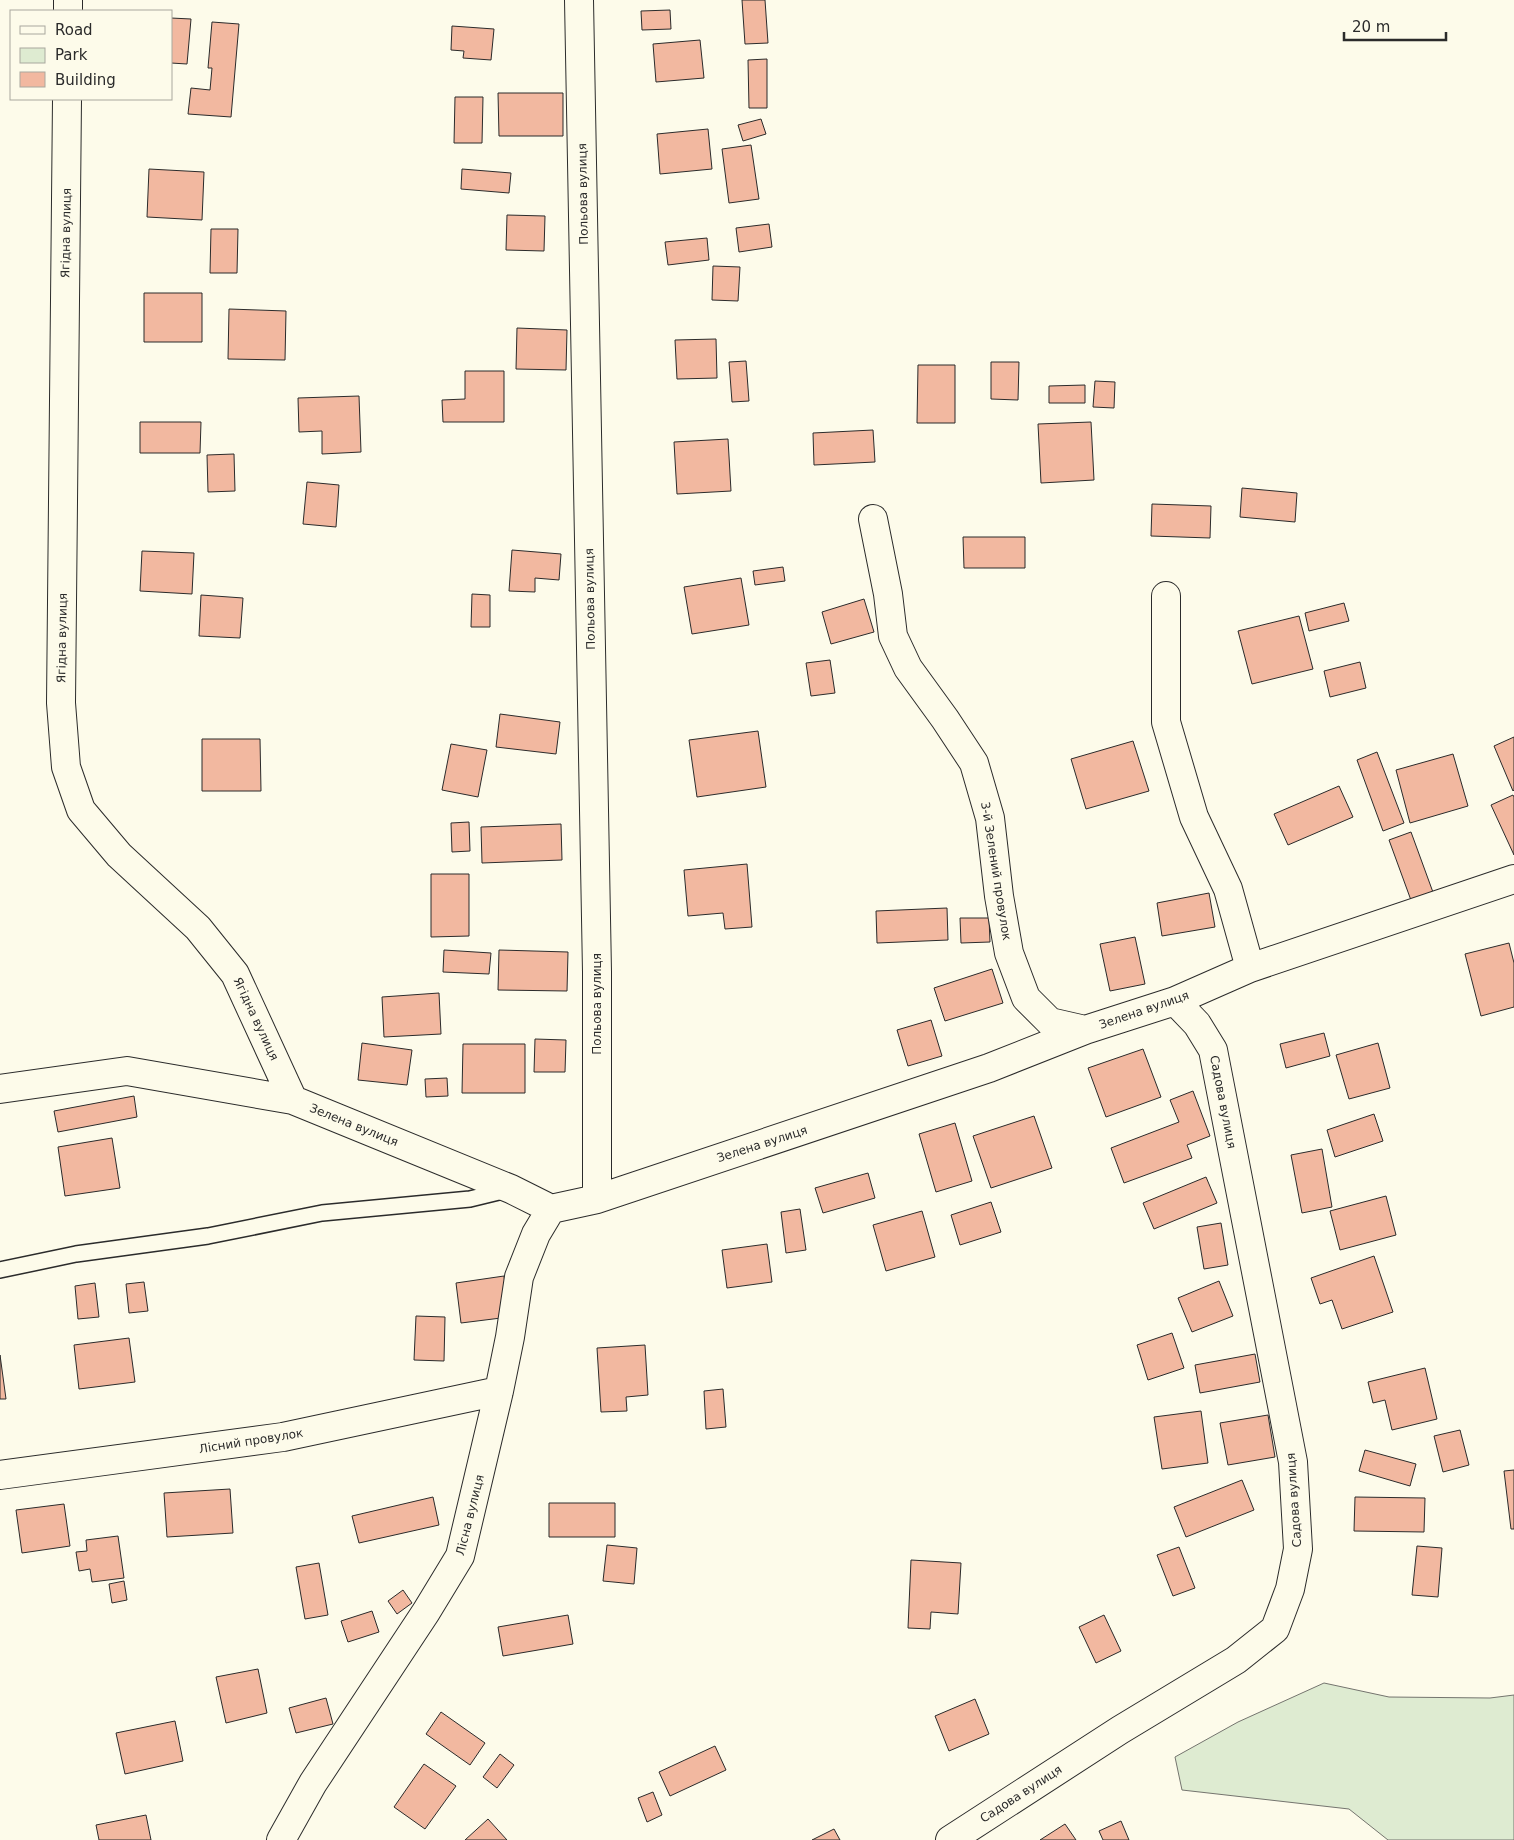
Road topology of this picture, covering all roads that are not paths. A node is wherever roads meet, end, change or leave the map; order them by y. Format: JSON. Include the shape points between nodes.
{"nodes":[{"id":1,"x":579,"y":0,"type":"edge"},
{"id":2,"x":67,"y":100,"type":"edge"},
{"id":3,"x":873,"y":518,"type":"dead end"},
{"id":4,"x":1166,"y":596,"type":"dead end"},
{"id":5,"x":1514,"y":879,"type":"edge"},
{"id":6,"x":1250,"y":968,"type":"junction"},
{"id":7,"x":1175,"y":1002,"type":"junction"},
{"id":8,"x":1085,"y":1030,"type":"junction"},
{"id":9,"x":0,"y":1089,"type":"edge"},
{"id":10,"x":293,"y":1100,"type":"junction"},
{"id":11,"x":511,"y":1190,"type":"junction"},
{"id":12,"x":597,"y":1199,"type":"junction"},
{"id":13,"x":551,"y":1209,"type":"junction"},
{"id":14,"x":0,"y":1270,"type":"edge"},
{"id":15,"x":499,"y":1391,"type":"junction"},
{"id":16,"x":0,"y":1475,"type":"edge"},
{"id":17,"x":281,"y":1840,"type":"edge"},
{"id":18,"x":950,"y":1840,"type":"edge"}],
"edges":[{"from":1,"to":12,"type":"street","name":"Польова вулиця","via":[[597,972]]},
{"from":2,"to":10,"type":"street","name":"Ягідна вулиця","via":[[61,703],[66,767],[81,810],[119,855],[198,928],[235,974]]},
{"from":3,"to":8,"type":"street","name":"3-й Зелений провулок","via":[[888,594],[892,636],[908,668],[974,763],[990,818],[1009,953],[1026,998],[1050,1022]]},
{"from":4,"to":6,"type":"street","via":[[1166,722],[1194,816],[1228,889]]},
{"from":5,"to":6,"type":"street","name":"Зелена вулиця"},
{"from":6,"to":7,"type":"street","name":"Зелена вулиця"},
{"from":7,"to":8,"type":"street","name":"Зелена вулиця"},
{"from":7,"to":18,"type":"street","name":"Садова вулиця","via":[[1198,1024],[1213,1050],[1217,1070],[1293,1462],[1298,1549],[1290,1589],[1275,1629],[1236,1660],[1120,1730]]},
{"from":8,"to":12,"type":"street","name":"Зелена вулиця","via":[[989,1068]]},
{"from":9,"to":10,"type":"street","name":"Зелена вулиця","via":[[127,1071]]},
{"from":10,"to":11,"type":"street","name":"Зелена вулиця"},
{"from":11,"to":13,"type":"street","name":"Зелена вулиця"},
{"from":11,"to":14,"type":"lane","via":[[470,1199],[322,1214],[208,1236],[76,1254]]},
{"from":12,"to":13,"type":"street","name":"Зелена вулиця"},
{"from":13,"to":15,"type":"street","name":"Лісна вулиця","via":[[536,1234],[519,1277]]},
{"from":15,"to":16,"type":"street","name":"Лісний провулок","via":[[283,1437]]},
{"from":15,"to":17,"type":"street","name":"Лісна вулиця","via":[[460,1556],[313,1784]]}]}
